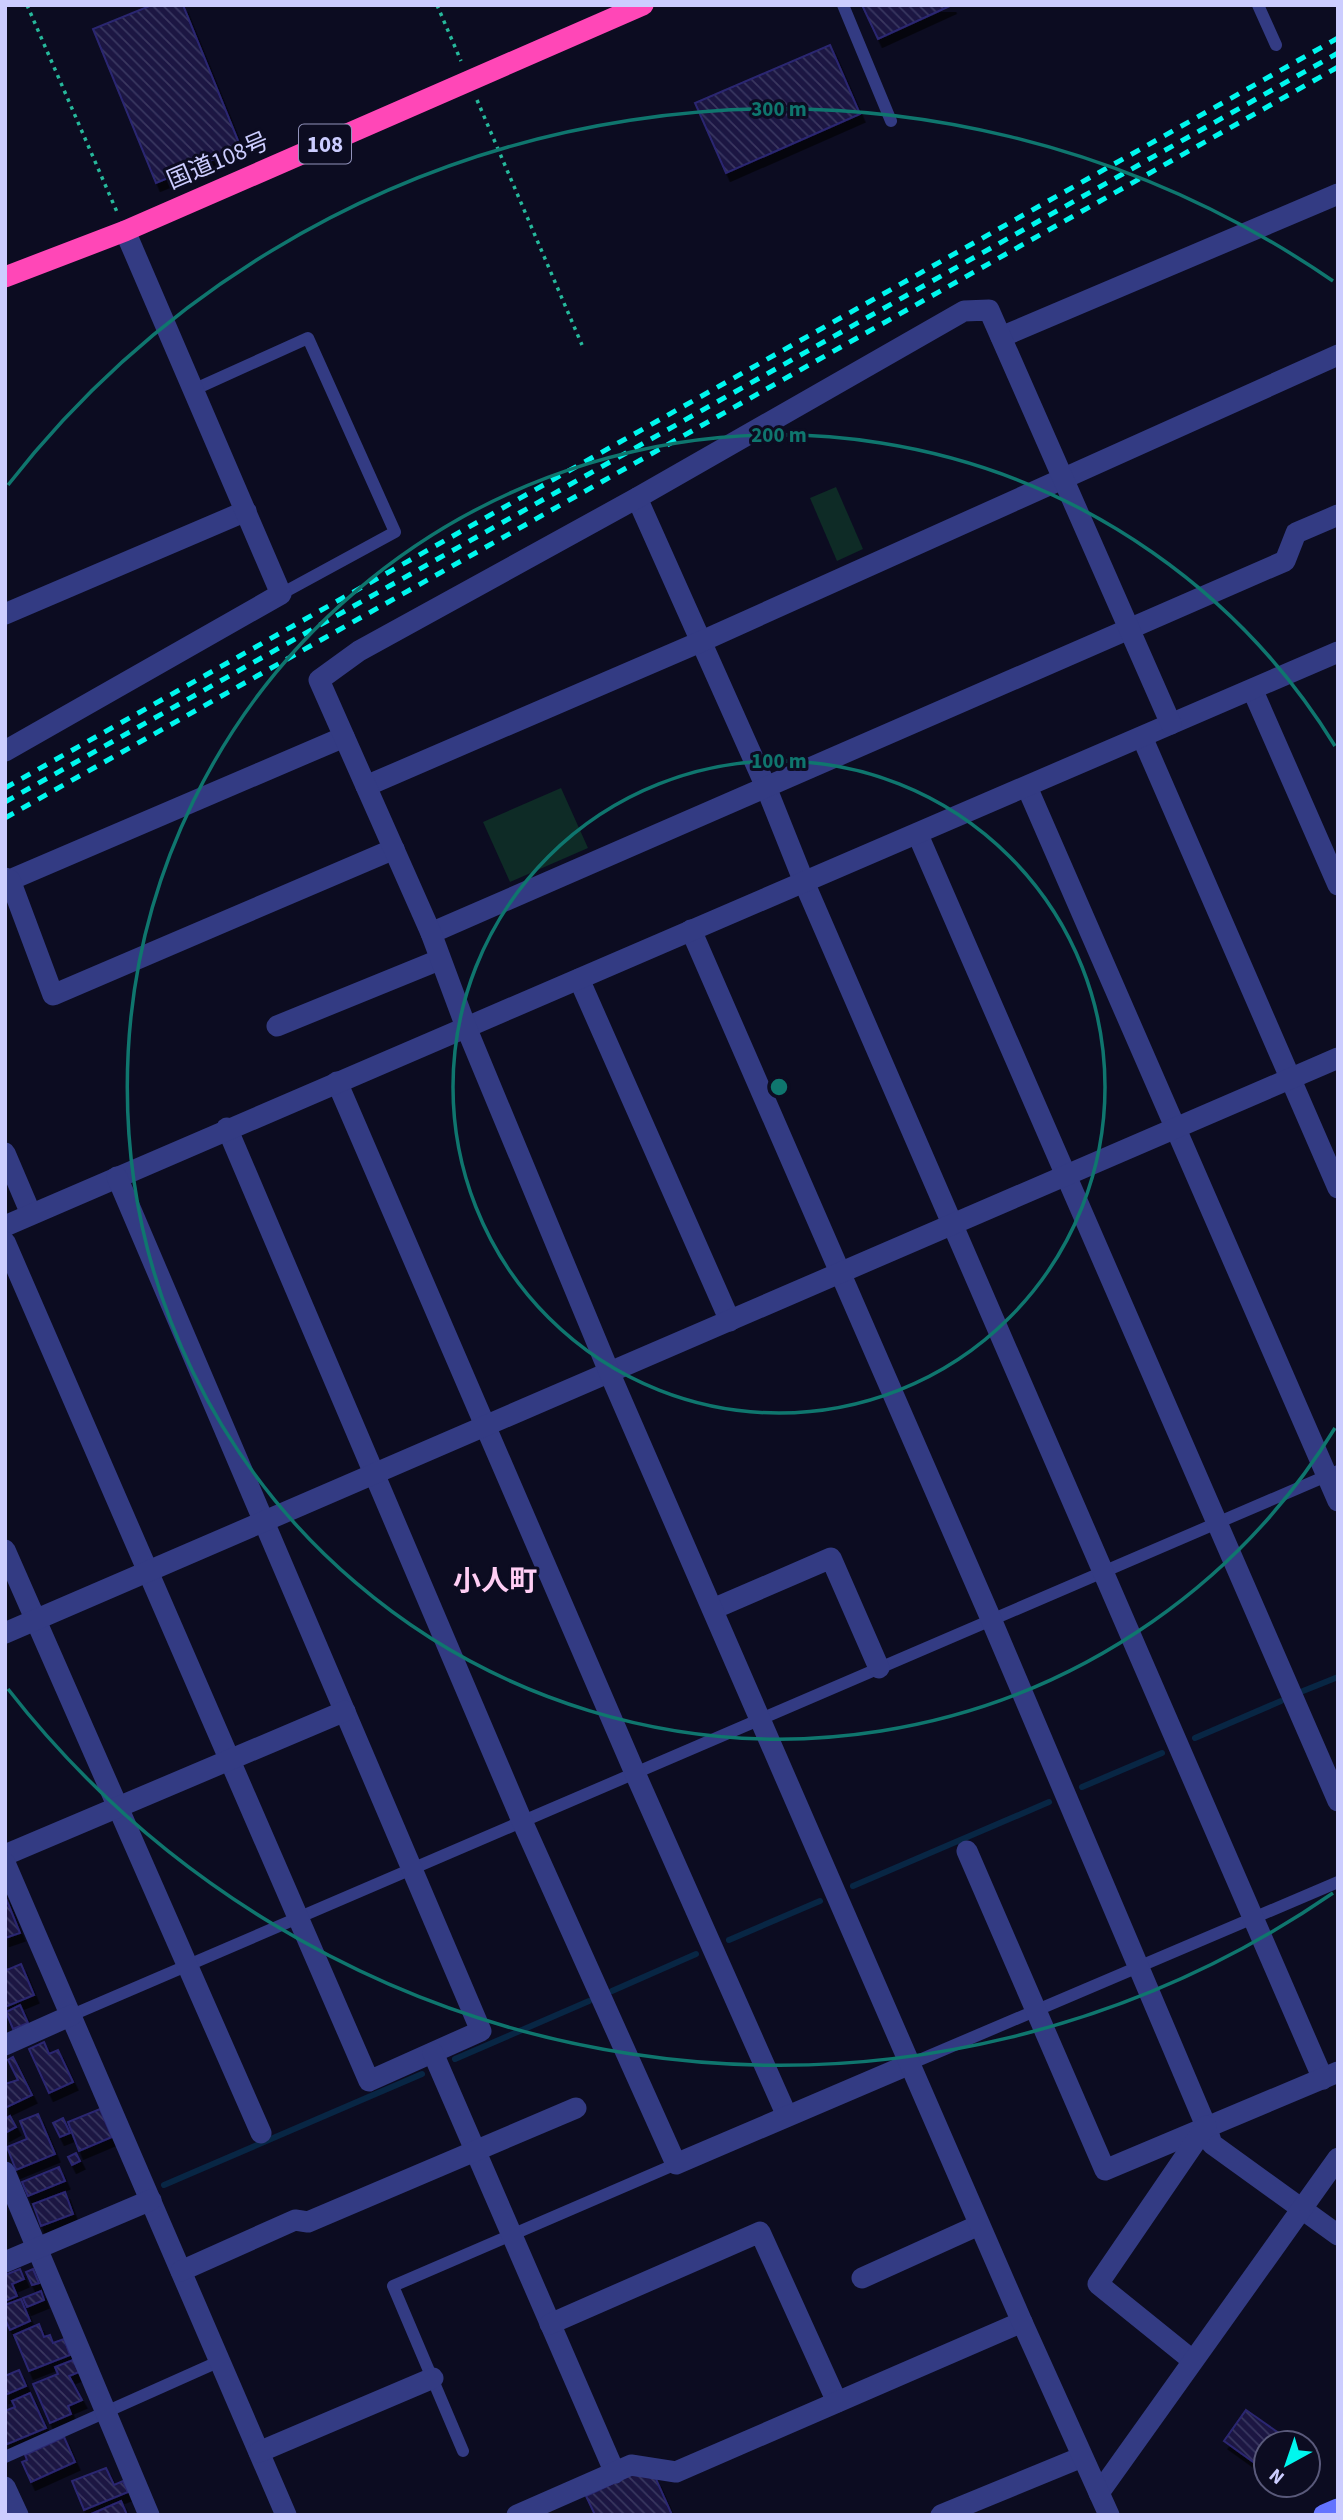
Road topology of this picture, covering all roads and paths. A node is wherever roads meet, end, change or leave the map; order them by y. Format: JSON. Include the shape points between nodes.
{"nodes":[{"id":1,"x":27,"y":5,"type":"edge"},
{"id":2,"x":437,"y":5,"type":"edge"},
{"id":3,"x":643,"y":5,"type":"edge"},
{"id":4,"x":843,"y":5,"type":"edge"},
{"id":5,"x":1258,"y":5,"type":"edge"},
{"id":6,"x":1276,"y":45,"type":"dead end"},
{"id":7,"x":469,"y":81,"type":"junction"},
{"id":8,"x":891,"y":121,"type":"dead end"},
{"id":9,"x":1336,"y":198,"type":"edge"},
{"id":10,"x":125,"y":230,"type":"junction"},
{"id":11,"x":5,"y":277,"type":"edge"},
{"id":12,"x":1001,"y":337,"type":"junction"},
{"id":13,"x":582,"y":345,"type":"dead end"},
{"id":14,"x":1338,"y":355,"type":"edge"},
{"id":15,"x":193,"y":390,"type":"junction"},
{"id":16,"x":1065,"y":478,"type":"junction"},
{"id":17,"x":637,"y":498,"type":"junction"},
{"id":18,"x":246,"y":511,"type":"junction"},
{"id":19,"x":1338,"y":515,"type":"edge"},
{"id":20,"x":281,"y":594,"type":"junction"},
{"id":21,"x":5,"y":614,"type":"edge"},
{"id":22,"x":1129,"y":629,"type":"junction"},
{"id":23,"x":700,"y":642,"type":"junction"},
{"id":24,"x":1338,"y":652,"type":"edge"},
{"id":25,"x":1253,"y":691,"type":"junction"},
{"id":26,"x":1171,"y":724,"type":"junction"},
{"id":27,"x":344,"y":737,"type":"junction"},
{"id":28,"x":1142,"y":737,"type":"junction"},
{"id":29,"x":5,"y":751,"type":"edge"},
{"id":30,"x":366,"y":786,"type":"junction"},
{"id":31,"x":1027,"y":787,"type":"junction"},
{"id":32,"x":766,"y":788,"type":"junction"},
{"id":33,"x":918,"y":835,"type":"junction"},
{"id":34,"x":394,"y":849,"type":"junction"},
{"id":35,"x":8,"y":879,"type":"edge"},
{"id":36,"x":803,"y":882,"type":"junction"},
{"id":37,"x":1338,"y":885,"type":"edge"},
{"id":38,"x":691,"y":930,"type":"junction"},
{"id":39,"x":431,"y":933,"type":"junction"},
{"id":40,"x":439,"y":960,"type":"junction"},
{"id":41,"x":579,"y":979,"type":"junction"},
{"id":42,"x":277,"y":1026,"type":"dead end"},
{"id":43,"x":466,"y":1027,"type":"junction"},
{"id":44,"x":1338,"y":1058,"type":"edge"},
{"id":45,"x":1290,"y":1077,"type":"junction"},
{"id":46,"x":337,"y":1082,"type":"junction"},
{"id":47,"x":1176,"y":1127,"type":"junction"},
{"id":48,"x":227,"y":1128,"type":"junction"},
{"id":49,"x":5,"y":1153,"type":"edge"},
{"id":50,"x":1065,"y":1175,"type":"junction"},
{"id":51,"x":117,"y":1177,"type":"junction"},
{"id":52,"x":1338,"y":1188,"type":"edge"},
{"id":53,"x":32,"y":1214,"type":"junction"},
{"id":54,"x":954,"y":1224,"type":"junction"},
{"id":55,"x":5,"y":1226,"type":"edge"},
{"id":56,"x":5,"y":1242,"type":"edge"},
{"id":57,"x":840,"y":1273,"type":"junction"},
{"id":58,"x":730,"y":1321,"type":"junction"},
{"id":59,"x":610,"y":1374,"type":"junction"},
{"id":60,"x":485,"y":1427,"type":"junction"},
{"id":61,"x":1332,"y":1474,"type":"edge"},
{"id":62,"x":374,"y":1475,"type":"junction"},
{"id":63,"x":1338,"y":1501,"type":"edge"},
{"id":64,"x":264,"y":1522,"type":"junction"},
{"id":65,"x":1216,"y":1522,"type":"junction"},
{"id":66,"x":5,"y":1550,"type":"edge"},
{"id":67,"x":148,"y":1572,"type":"junction"},
{"id":68,"x":1104,"y":1572,"type":"junction"},
{"id":69,"x":713,"y":1609,"type":"junction"},
{"id":70,"x":991,"y":1619,"type":"junction"},
{"id":71,"x":36,"y":1620,"type":"junction"},
{"id":72,"x":5,"y":1633,"type":"edge"},
{"id":73,"x":879,"y":1668,"type":"junction"},
{"id":74,"x":345,"y":1711,"type":"junction"},
{"id":75,"x":761,"y":1719,"type":"junction"},
{"id":76,"x":230,"y":1760,"type":"junction"},
{"id":77,"x":635,"y":1773,"type":"junction"},
{"id":78,"x":1338,"y":1801,"type":"edge"},
{"id":79,"x":119,"y":1808,"type":"junction"},
{"id":80,"x":523,"y":1821,"type":"junction"},
{"id":81,"x":967,"y":1851,"type":"dead end"},
{"id":82,"x":5,"y":1855,"type":"edge"},
{"id":83,"x":5,"y":1863,"type":"edge"},
{"id":84,"x":414,"y":1870,"type":"junction"},
{"id":85,"x":1338,"y":1882,"type":"edge"},
{"id":86,"x":1253,"y":1918,"type":"junction"},
{"id":87,"x":299,"y":1919,"type":"junction"},
{"id":88,"x":189,"y":1965,"type":"junction"},
{"id":89,"x":1139,"y":1968,"type":"junction"},
{"id":90,"x":1036,"y":2011,"type":"junction"},
{"id":91,"x":72,"y":2015,"type":"junction"},
{"id":92,"x":5,"y":2045,"type":"edge"},
{"id":93,"x":433,"y":2053,"type":"junction"},
{"id":94,"x":910,"y":2064,"type":"junction"},
{"id":95,"x":1330,"y":2076,"type":"edge"},
{"id":96,"x":576,"y":2108,"type":"dead end"},
{"id":97,"x":788,"y":2116,"type":"junction"},
{"id":98,"x":1206,"y":2126,"type":"junction"},
{"id":99,"x":261,"y":2133,"type":"dead end"},
{"id":100,"x":474,"y":2149,"type":"junction"},
{"id":101,"x":1338,"y":2158,"type":"edge"},
{"id":102,"x":676,"y":2164,"type":"junction"},
{"id":103,"x":5,"y":2172,"type":"edge"},
{"id":104,"x":151,"y":2200,"type":"junction"},
{"id":105,"x":1301,"y":2209,"type":"junction"},
{"id":106,"x":979,"y":2225,"type":"junction"},
{"id":107,"x":1338,"y":2235,"type":"edge"},
{"id":108,"x":512,"y":2236,"type":"junction"},
{"id":109,"x":38,"y":2248,"type":"junction"},
{"id":110,"x":5,"y":2262,"type":"edge"},
{"id":111,"x":181,"y":2271,"type":"junction"},
{"id":112,"x":862,"y":2278,"type":"dead end"},
{"id":113,"x":1022,"y":2322,"type":"junction"},
{"id":114,"x":550,"y":2324,"type":"junction"},
{"id":115,"x":1192,"y":2360,"type":"junction"},
{"id":116,"x":220,"y":2361,"type":"junction"},
{"id":117,"x":433,"y":2378,"type":"junction"},
{"id":118,"x":837,"y":2402,"type":"junction"},
{"id":119,"x":106,"y":2411,"type":"junction"},
{"id":120,"x":463,"y":2451,"type":"dead end"},
{"id":121,"x":259,"y":2452,"type":"junction"},
{"id":122,"x":5,"y":2457,"type":"edge"},
{"id":123,"x":1082,"y":2457,"type":"junction"},
{"id":124,"x":615,"y":2473,"type":"junction"},
{"id":125,"x":5,"y":2487,"type":"edge"},
{"id":126,"x":1099,"y":2493,"type":"junction"},
{"id":127,"x":1338,"y":2509,"type":"edge"},
{"id":128,"x":18,"y":2515,"type":"edge"},
{"id":129,"x":149,"y":2515,"type":"edge"},
{"id":130,"x":286,"y":2515,"type":"edge"},
{"id":131,"x":517,"y":2515,"type":"edge"},
{"id":132,"x":940,"y":2515,"type":"edge"},
{"id":133,"x":1109,"y":2515,"type":"edge"},
{"id":134,"x":1324,"y":2515,"type":"edge"}],
"edges":[{"from":1,"to":10,"type":"path"},
{"from":2,"to":7,"type":"path"},
{"from":3,"to":7,"type":"highway","name":"国道108号","number":"108"},
{"from":4,"to":8,"type":"lane"},
{"from":5,"to":6,"type":"lane"},
{"from":7,"to":10,"type":"highway","name":"国道108号","number":"108"},
{"from":7,"to":13,"type":"path"},
{"from":9,"to":12,"type":"street"},
{"from":10,"to":11,"type":"highway","name":"国道108号","number":"108"},
{"from":10,"to":15,"type":"street"},
{"from":12,"to":16,"type":"street"},
{"from":12,"to":17,"type":"street","via":[[989,310],[964,311]]},
{"from":14,"to":16,"type":"street"},
{"from":15,"to":18,"type":"street"},
{"from":15,"to":20,"type":"lane","via":[[308,338],[395,532]]},
{"from":16,"to":22,"type":"street"},
{"from":16,"to":23,"type":"street"},
{"from":17,"to":23,"type":"street"},
{"from":17,"to":27,"type":"street","via":[[359,651],[319,680]]},
{"from":18,"to":20,"type":"street"},
{"from":18,"to":21,"type":"street"},
{"from":19,"to":22,"type":"street","via":[[1296,533],[1285,561]]},
{"from":20,"to":29,"type":"street"},
{"from":22,"to":26,"type":"street"},
{"from":22,"to":32,"type":"street"},
{"from":23,"to":30,"type":"street"},
{"from":23,"to":32,"type":"street"},
{"from":24,"to":25,"type":"street"},
{"from":25,"to":26,"type":"street"},
{"from":25,"to":37,"type":"street"},
{"from":26,"to":28,"type":"street"},
{"from":27,"to":30,"type":"street"},
{"from":27,"to":35,"type":"street"},
{"from":28,"to":31,"type":"street"},
{"from":28,"to":45,"type":"street"},
{"from":30,"to":34,"type":"street"},
{"from":31,"to":33,"type":"street"},
{"from":31,"to":47,"type":"street"},
{"from":32,"to":36,"type":"street"},
{"from":32,"to":39,"type":"street"},
{"from":33,"to":36,"type":"street"},
{"from":33,"to":50,"type":"street"},
{"from":34,"to":35,"type":"street","via":[[53,995]]},
{"from":34,"to":39,"type":"street"},
{"from":36,"to":38,"type":"street"},
{"from":36,"to":54,"type":"street"},
{"from":38,"to":41,"type":"street"},
{"from":38,"to":57,"type":"street"},
{"from":39,"to":40,"type":"street"},
{"from":40,"to":42,"type":"street"},
{"from":40,"to":43,"type":"street"},
{"from":41,"to":43,"type":"street"},
{"from":41,"to":58,"type":"street"},
{"from":43,"to":46,"type":"street"},
{"from":43,"to":59,"type":"street"},
{"from":44,"to":45,"type":"street"},
{"from":45,"to":47,"type":"street"},
{"from":45,"to":52,"type":"street"},
{"from":46,"to":48,"type":"street"},
{"from":46,"to":60,"type":"street"},
{"from":47,"to":50,"type":"street"},
{"from":47,"to":61,"type":"street"},
{"from":48,"to":51,"type":"street"},
{"from":48,"to":62,"type":"street"},
{"from":49,"to":53,"type":"street"},
{"from":50,"to":54,"type":"street"},
{"from":50,"to":65,"type":"street"},
{"from":51,"to":53,"type":"street"},
{"from":51,"to":64,"type":"street"},
{"from":53,"to":55,"type":"street"},
{"from":54,"to":57,"type":"street"},
{"from":54,"to":68,"type":"street"},
{"from":56,"to":67,"type":"street"},
{"from":57,"to":58,"type":"street"},
{"from":57,"to":70,"type":"street"},
{"from":58,"to":59,"type":"street"},
{"from":59,"to":60,"type":"street"},
{"from":59,"to":69,"type":"street"},
{"from":60,"to":62,"type":"street"},
{"from":60,"to":77,"type":"street"},
{"from":61,"to":63,"type":"street"},
{"from":61,"to":65,"type":"lane"},
{"from":62,"to":64,"type":"street"},
{"from":62,"to":80,"type":"street"},
{"from":64,"to":67,"type":"street"},
{"from":64,"to":74,"type":"street"},
{"from":65,"to":68,"type":"lane"},
{"from":65,"to":78,"type":"street"},
{"from":66,"to":71,"type":"street"},
{"from":67,"to":71,"type":"street"},
{"from":67,"to":76,"type":"street"},
{"from":68,"to":70,"type":"lane"},
{"from":68,"to":86,"type":"street"},
{"from":69,"to":73,"type":"street","via":[[831,1558]]},
{"from":69,"to":75,"type":"street"},
{"from":70,"to":73,"type":"lane"},
{"from":70,"to":89,"type":"street"},
{"from":71,"to":72,"type":"street"},
{"from":71,"to":79,"type":"street"},
{"from":73,"to":75,"type":"lane"},
{"from":74,"to":76,"type":"street"},
{"from":74,"to":84,"type":"street"},
{"from":75,"to":77,"type":"lane"},
{"from":75,"to":94,"type":"street"},
{"from":76,"to":79,"type":"street"},
{"from":76,"to":87,"type":"street"},
{"from":77,"to":80,"type":"lane"},
{"from":77,"to":97,"type":"street"},
{"from":79,"to":82,"type":"street"},
{"from":79,"to":88,"type":"street"},
{"from":80,"to":84,"type":"lane"},
{"from":80,"to":102,"type":"street"},
{"from":81,"to":90,"type":"street"},
{"from":83,"to":91,"type":"street"},
{"from":84,"to":87,"type":"lane"},
{"from":84,"to":93,"type":"street","via":[[481,2031]]},
{"from":85,"to":86,"type":"lane"},
{"from":86,"to":89,"type":"lane"},
{"from":86,"to":95,"type":"street"},
{"from":87,"to":88,"type":"lane"},
{"from":87,"to":93,"type":"street","via":[[369,2081]]},
{"from":88,"to":91,"type":"lane"},
{"from":88,"to":99,"type":"street"},
{"from":89,"to":90,"type":"lane"},
{"from":89,"to":98,"type":"street"},
{"from":90,"to":94,"type":"lane"},
{"from":90,"to":98,"type":"street","via":[[1105,2170]]},
{"from":91,"to":92,"type":"street"},
{"from":91,"to":104,"type":"street"},
{"from":93,"to":100,"type":"street"},
{"from":94,"to":97,"type":"street"},
{"from":94,"to":106,"type":"street"},
{"from":95,"to":98,"type":"street"},
{"from":96,"to":100,"type":"street"},
{"from":97,"to":102,"type":"street"},
{"from":98,"to":105,"type":"street","via":[[1212,2144]]},
{"from":98,"to":115,"type":"street","via":[[1098,2284]]},
{"from":100,"to":108,"type":"street"},
{"from":100,"to":111,"type":"street","via":[[308,2222],[295,2220]]},
{"from":101,"to":105,"type":"street"},
{"from":102,"to":108,"type":"lane"},
{"from":103,"to":109,"type":"street"},
{"from":104,"to":109,"type":"street"},
{"from":104,"to":111,"type":"street"},
{"from":105,"to":107,"type":"street"},
{"from":105,"to":115,"type":"street"},
{"from":106,"to":112,"type":"street"},
{"from":106,"to":113,"type":"street"},
{"from":108,"to":114,"type":"street"},
{"from":108,"to":117,"type":"lane","via":[[393,2286]]},
{"from":109,"to":110,"type":"street"},
{"from":109,"to":119,"type":"street"},
{"from":111,"to":116,"type":"street"},
{"from":113,"to":118,"type":"street"},
{"from":113,"to":123,"type":"street"},
{"from":114,"to":118,"type":"street","via":[[760,2232]]},
{"from":114,"to":124,"type":"street"},
{"from":115,"to":126,"type":"street"},
{"from":116,"to":119,"type":"lane"},
{"from":116,"to":121,"type":"street"},
{"from":117,"to":120,"type":"lane"},
{"from":117,"to":121,"type":"street"},
{"from":118,"to":124,"type":"street","via":[[676,2472],[631,2465]]},
{"from":119,"to":122,"type":"lane"},
{"from":119,"to":129,"type":"street"},
{"from":121,"to":130,"type":"street"},
{"from":123,"to":126,"type":"street"},
{"from":123,"to":132,"type":"street"},
{"from":124,"to":131,"type":"street"},
{"from":125,"to":128,"type":"street"},
{"from":126,"to":133,"type":"street"},
{"from":127,"to":134,"type":"street"}]}
